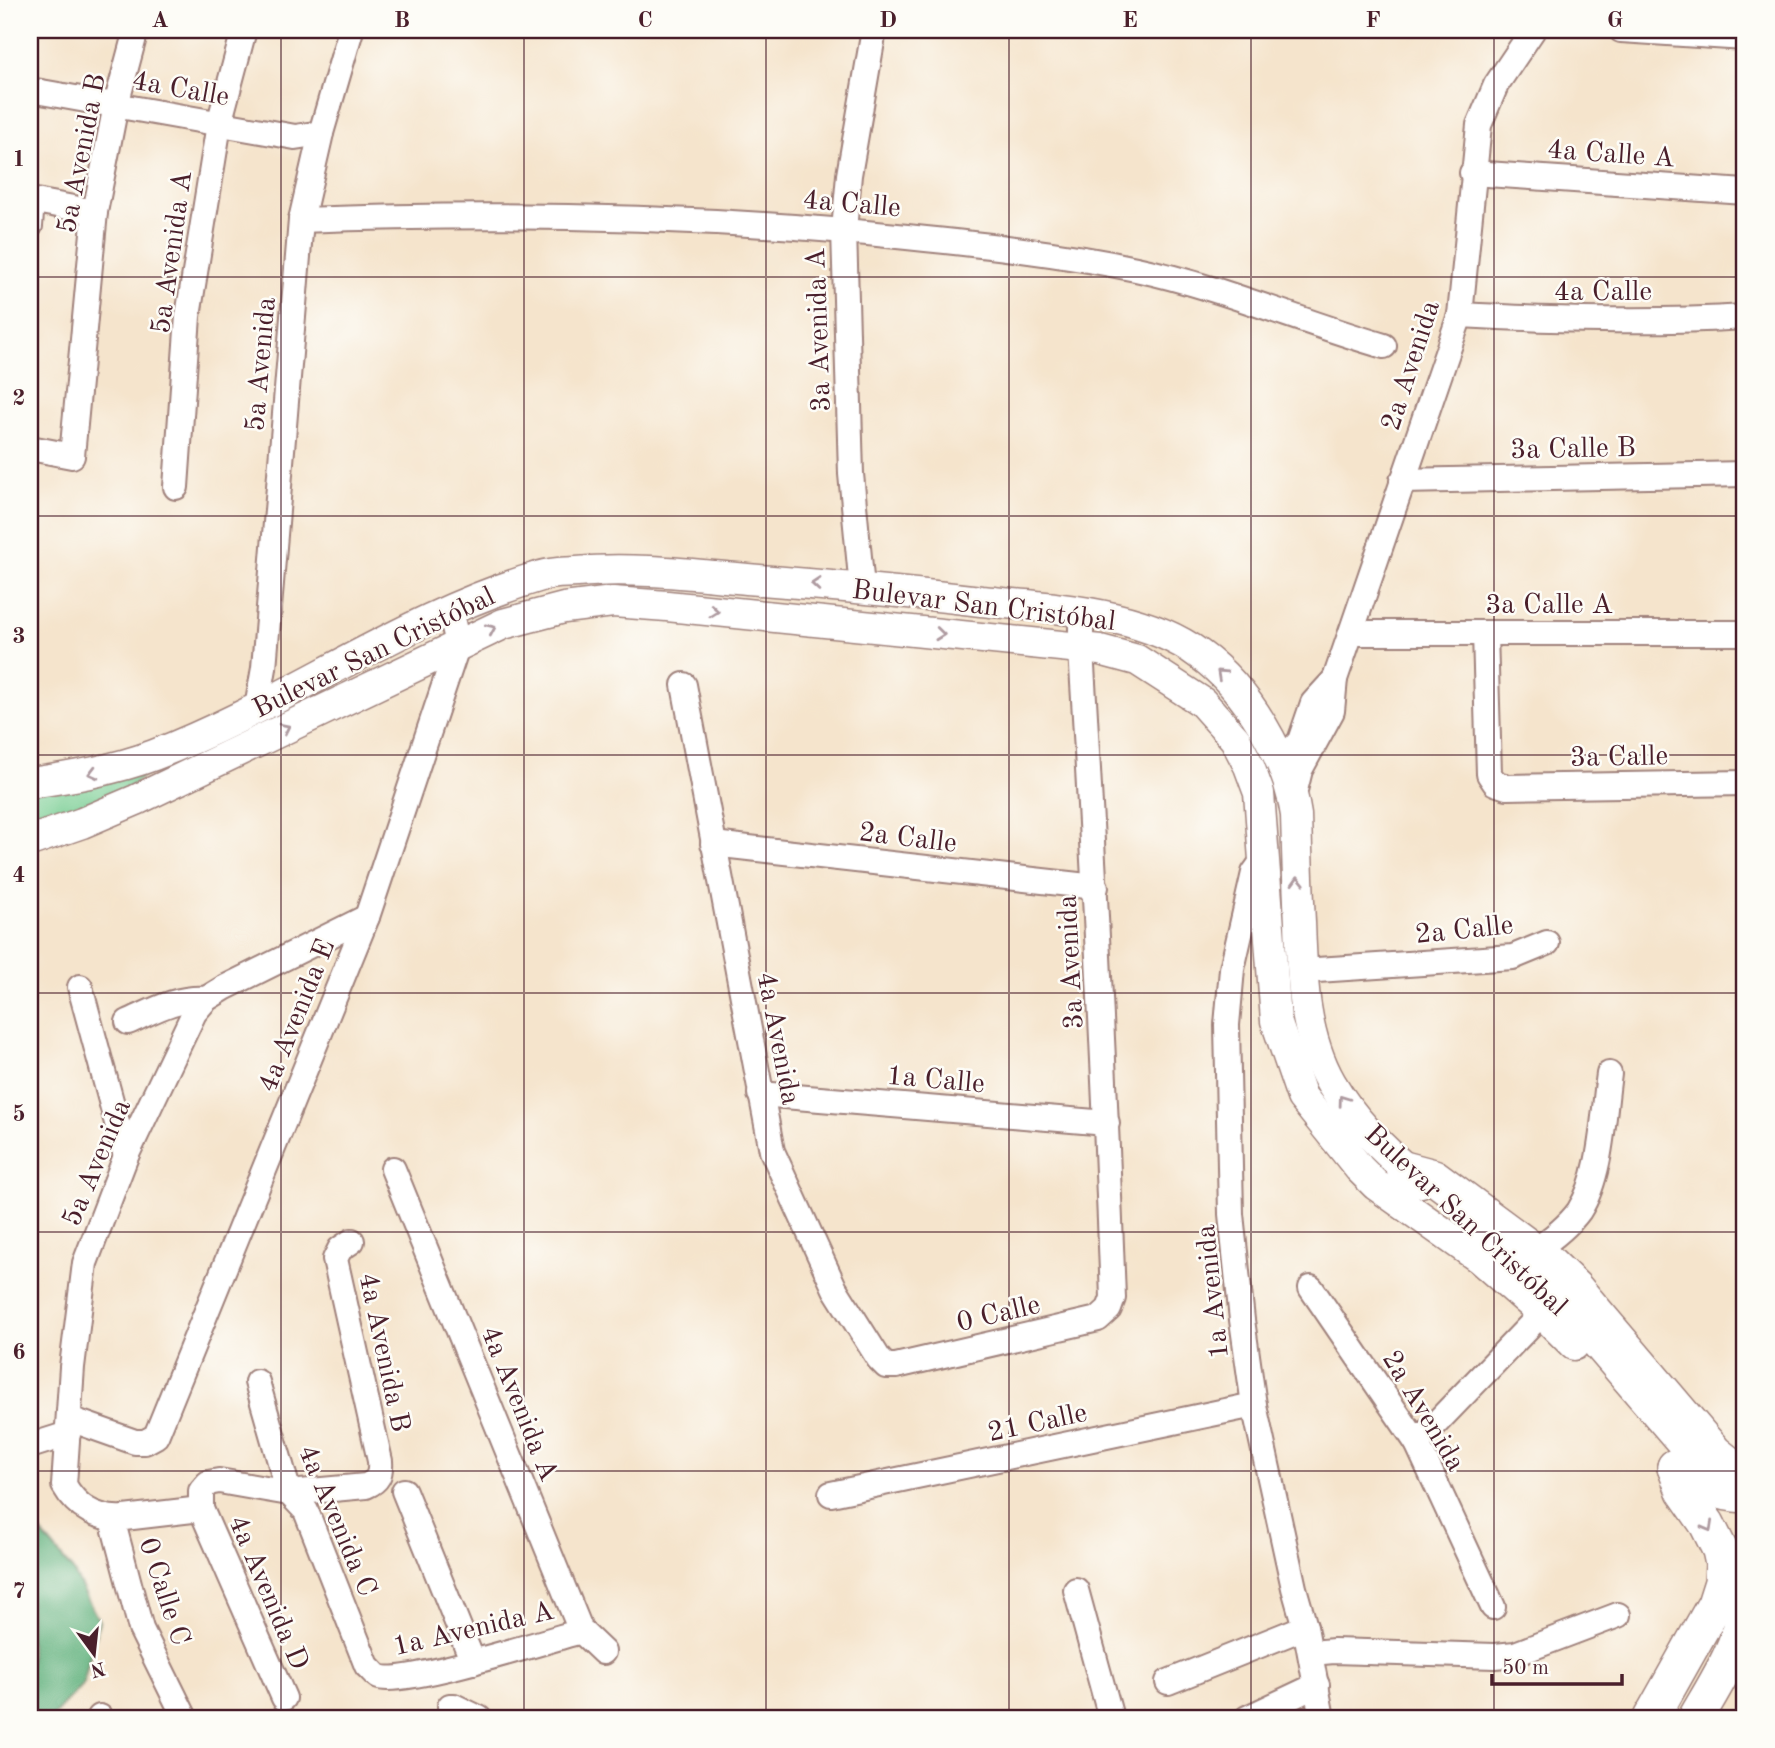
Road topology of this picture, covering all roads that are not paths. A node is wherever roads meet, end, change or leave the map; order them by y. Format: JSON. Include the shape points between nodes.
{"nodes":[{"id":1,"x":136,"y":30,"type":"edge"},
{"id":2,"x":244,"y":30,"type":"edge"},
{"id":3,"x":351,"y":30,"type":"edge"},
{"id":4,"x":874,"y":30,"type":"edge"},
{"id":5,"x":1533,"y":30,"type":"edge"},
{"id":6,"x":1621,"y":30,"type":"edge"},
{"id":7,"x":1745,"y":38,"type":"edge"},
{"id":8,"x":30,"y":90,"type":"edge"},
{"id":9,"x":116,"y":105,"type":"junction"},
{"id":10,"x":219,"y":124,"type":"junction"},
{"id":11,"x":321,"y":133,"type":"junction"},
{"id":12,"x":1472,"y":173,"type":"junction"},
{"id":13,"x":1745,"y":192,"type":"edge"},
{"id":14,"x":31,"y":201,"type":"edge"},
{"id":15,"x":95,"y":212,"type":"junction"},
{"id":16,"x":301,"y":220,"type":"junction"},
{"id":17,"x":30,"y":226,"type":"edge"},
{"id":18,"x":844,"y":230,"type":"junction"},
{"id":19,"x":1460,"y":315,"type":"junction"},
{"id":20,"x":1745,"y":317,"type":"edge"},
{"id":21,"x":1384,"y":346,"type":"dead end"},
{"id":22,"x":30,"y":448,"type":"edge"},
{"id":23,"x":1745,"y":474,"type":"edge"},
{"id":24,"x":1402,"y":481,"type":"junction"},
{"id":25,"x":176,"y":487,"type":"dead end"},
{"id":26,"x":862,"y":588,"type":"junction"},
{"id":27,"x":450,"y":610,"type":"junction"},
{"id":28,"x":1081,"y":611,"type":"junction"},
{"id":29,"x":1485,"y":633,"type":"junction"},
{"id":30,"x":1745,"y":633,"type":"edge"},
{"id":31,"x":1352,"y":634,"type":"junction"},
{"id":32,"x":458,"y":644,"type":"junction"},
{"id":33,"x":1081,"y":649,"type":"junction"},
{"id":34,"x":1335,"y":679,"type":"junction"},
{"id":35,"x":684,"y":685,"type":"dead end"},
{"id":36,"x":257,"y":708,"type":"junction"},
{"id":37,"x":1280,"y":761,"type":"junction"},
{"id":38,"x":30,"y":783,"type":"edge"},
{"id":39,"x":1745,"y":783,"type":"edge"},
{"id":40,"x":1293,"y":798,"type":"junction"},
{"id":41,"x":136,"y":800,"type":"junction"},
{"id":42,"x":30,"y":841,"type":"edge"},
{"id":43,"x":713,"y":844,"type":"junction"},
{"id":44,"x":1265,"y":857,"type":"junction"},
{"id":45,"x":1096,"y":887,"type":"junction"},
{"id":46,"x":367,"y":917,"type":"junction"},
{"id":47,"x":1547,"y":943,"type":"dead end"},
{"id":48,"x":1302,"y":971,"type":"junction"},
{"id":49,"x":80,"y":987,"type":"dead end"},
{"id":50,"x":206,"y":999,"type":"junction"},
{"id":51,"x":128,"y":1022,"type":"dead end"},
{"id":52,"x":1609,"y":1074,"type":"dead end"},
{"id":53,"x":760,"y":1094,"type":"junction"},
{"id":54,"x":1107,"y":1123,"type":"junction"},
{"id":55,"x":126,"y":1156,"type":"junction"},
{"id":56,"x":393,"y":1169,"type":"dead end"},
{"id":57,"x":1404,"y":1169,"type":"junction"},
{"id":58,"x":352,"y":1241,"type":"dead end"},
{"id":59,"x":1535,"y":1250,"type":"junction"},
{"id":60,"x":1311,"y":1288,"type":"dead end"},
{"id":61,"x":1109,"y":1309,"type":"joint"},
{"id":62,"x":1542,"y":1313,"type":"junction"},
{"id":63,"x":896,"y":1366,"type":"joint"},
{"id":64,"x":257,"y":1382,"type":"dead end"},
{"id":65,"x":1254,"y":1405,"type":"junction"},
{"id":66,"x":69,"y":1427,"type":"junction"},
{"id":67,"x":1417,"y":1443,"type":"junction"},
{"id":68,"x":30,"y":1446,"type":"edge"},
{"id":69,"x":1684,"y":1462,"type":"junction"},
{"id":70,"x":1745,"y":1471,"type":"edge"},
{"id":71,"x":404,"y":1491,"type":"dead end"},
{"id":72,"x":289,"y":1493,"type":"junction"},
{"id":73,"x":831,"y":1494,"type":"dead end"},
{"id":74,"x":1739,"y":1505,"type":"edge"},
{"id":75,"x":201,"y":1509,"type":"junction"},
{"id":76,"x":112,"y":1519,"type":"junction"},
{"id":77,"x":1745,"y":1567,"type":"edge"},
{"id":78,"x":1745,"y":1588,"type":"edge"},
{"id":79,"x":1076,"y":1590,"type":"dead end"},
{"id":80,"x":1493,"y":1607,"type":"dead end"},
{"id":81,"x":1745,"y":1609,"type":"edge"},
{"id":82,"x":1618,"y":1615,"type":"dead end"},
{"id":83,"x":1305,"y":1627,"type":"junction"},
{"id":84,"x":582,"y":1631,"type":"junction"},
{"id":85,"x":603,"y":1652,"type":"dead end"},
{"id":86,"x":1311,"y":1653,"type":"junction"},
{"id":87,"x":473,"y":1662,"type":"junction"},
{"id":88,"x":1745,"y":1671,"type":"edge"},
{"id":89,"x":378,"y":1676,"type":"joint"},
{"id":90,"x":1168,"y":1682,"type":"dead end"},
{"id":91,"x":1317,"y":1685,"type":"junction"},
{"id":92,"x":284,"y":1698,"type":"dead end"},
{"id":93,"x":451,"y":1712,"type":"edge"},
{"id":94,"x":184,"y":1718,"type":"edge"},
{"id":95,"x":479,"y":1718,"type":"edge"},
{"id":96,"x":1111,"y":1718,"type":"edge"},
{"id":97,"x":1247,"y":1718,"type":"edge"},
{"id":98,"x":1322,"y":1718,"type":"edge"},
{"id":99,"x":1651,"y":1718,"type":"edge"},
{"id":100,"x":1670,"y":1718,"type":"edge"},
{"id":101,"x":1696,"y":1718,"type":"edge"},
{"id":102,"x":1719,"y":1718,"type":"edge"}],
"edges":[{"from":1,"to":9,"type":"street","name":"5a Avenida B"},
{"from":2,"to":10,"type":"street","name":"5a Avenida A"},
{"from":3,"to":11,"type":"street","name":"5a Avenida"},
{"from":4,"to":18,"type":"street","name":"3a Avenida A"},
{"from":5,"to":12,"type":"street","name":"2a Avenida","via":[[1486,104]]},
{"from":6,"to":7,"type":"street"},
{"from":8,"to":9,"type":"street","name":"4a Calle"},
{"from":9,"to":10,"type":"street","name":"4a Calle"},
{"from":9,"to":15,"type":"street","name":"5a Avenida B"},
{"from":10,"to":11,"type":"street","name":"4a Calle","via":[[295,137]]},
{"from":10,"to":25,"type":"street","name":"5a Avenida A","via":[[188,316]]},
{"from":11,"to":16,"type":"street","name":"5a Avenida"},
{"from":12,"to":13,"type":"street","name":"4a Calle A"},
{"from":12,"to":19,"type":"street","name":"2a Avenida"},
{"from":14,"to":15,"type":"street"},
{"from":14,"to":17,"type":"street"},
{"from":15,"to":22,"type":"street","name":"5a Avenida B","via":[[72,456]]},
{"from":16,"to":18,"type":"street","name":"4a Calle","via":[[573,215]]},
{"from":16,"to":36,"type":"street","name":"5a Avenida"},
{"from":18,"to":21,"type":"street","name":"4a Calle","via":[[989,245],[1139,269]]},
{"from":18,"to":26,"type":"street","name":"3a Avenida A","via":[[851,474]]},
{"from":19,"to":20,"type":"street","name":"4a Calle","via":[[1577,321]]},
{"from":19,"to":24,"type":"street","name":"2a Avenida"},
{"from":23,"to":24,"type":"street","name":"3a Calle B"},
{"from":24,"to":31,"type":"street","name":"2a Avenida"},
{"from":26,"to":27,"type":"main road","name":"Bulevar San Cristóbal","one_way":true,"via":[[615,568],[546,574]]},
{"from":26,"to":28,"type":"main road","name":"Bulevar San Cristóbal"},
{"from":27,"to":32,"type":"street"},
{"from":27,"to":36,"type":"main road","name":"Bulevar San Cristóbal"},
{"from":28,"to":33,"type":"street","name":"3a Avenida"},
{"from":37,"to":28,"type":"main road","name":"Bulevar San Cristóbal","one_way":true,"via":[[1259,720],[1232,684],[1200,654],[1161,633]]},
{"from":29,"to":30,"type":"street","name":"3a Calle A"},
{"from":29,"to":31,"type":"street","name":"3a Calle A"},
{"from":29,"to":39,"type":"street","name":"3a Calle","via":[[1489,774],[1495,783],[1507,788]]},
{"from":31,"to":34,"type":"street","name":"2a Avenida"},
{"from":32,"to":33,"type":"main road","name":"Bulevar San Cristóbal","one_way":true,"via":[[503,624],[564,608],[613,602]]},
{"from":41,"to":32,"type":"main road","name":"Bulevar San Cristóbal","one_way":true},
{"from":32,"to":46,"type":"street","name":"4a Avenida E"},
{"from":33,"to":44,"type":"main road","name":"Bulevar San Cristóbal","via":[[1137,660],[1202,702],[1224,724],[1259,793]]},
{"from":33,"to":45,"type":"street","name":"3a Avenida"},
{"from":34,"to":37,"type":"street","name":"2a Avenida","via":[[1313,703],[1300,741]]},
{"from":34,"to":40,"type":"street","name":"2a Avenida","via":[[1332,711],[1300,770]]},
{"from":35,"to":43,"type":"street","name":"4a Avenida"},
{"from":36,"to":38,"type":"main road","name":"Bulevar San Cristóbal","one_way":true,"via":[[155,755],[79,776]]},
{"from":36,"to":41,"type":"main road","via":[[250,729],[172,767]]},
{"from":37,"to":40,"type":"main road","name":"Bulevar San Cristóbal"},
{"from":48,"to":40,"type":"main road","name":"Bulevar San Cristóbal","one_way":true},
{"from":41,"to":42,"type":"main road","name":"Bulevar San Cristóbal"},
{"from":43,"to":45,"type":"street","name":"2a Calle"},
{"from":43,"to":53,"type":"street","name":"4a Avenida"},
{"from":44,"to":62,"type":"main road","name":"Bulevar San Cristóbal","via":[[1276,1021],[1303,1097],[1376,1185],[1479,1258]]},
{"from":44,"to":65,"type":"street","name":"1a Avenida","via":[[1254,873],[1232,969],[1227,1025],[1231,1214]]},
{"from":45,"to":54,"type":"street","name":"3a Avenida"},
{"from":46,"to":50,"type":"street"},
{"from":46,"to":66,"type":"street","name":"4a Avenida E","via":[[156,1436],[135,1442]]},
{"from":47,"to":48,"type":"street","name":"2a Calle","via":[[1513,957]]},
{"from":57,"to":48,"type":"main road","name":"Bulevar San Cristóbal","one_way":true,"via":[[1331,1083],[1306,1013]]},
{"from":49,"to":55,"type":"street"},
{"from":50,"to":51,"type":"street","via":[[177,1000]]},
{"from":50,"to":55,"type":"street","name":"5a Avenida","via":[[194,1013]]},
{"from":52,"to":59,"type":"street","via":[[1595,1172],[1578,1211]]},
{"from":53,"to":54,"type":"street","name":"1a Calle"},
{"from":53,"to":63,"type":"street","name":"4a Avenida","via":[[772,1151],[835,1289],[879,1359],[886,1366]]},
{"from":54,"to":61,"type":"street","name":"3a Avenida"},
{"from":55,"to":66,"type":"street","name":"5a Avenida","via":[[85,1263]]},
{"from":56,"to":84,"type":"street","name":"4a Avenida A"},
{"from":57,"to":59,"type":"highway","via":[[1434,1177]]},
{"from":57,"to":69,"type":"main road","name":"Bulevar San Cristóbal","via":[[1560,1301]]},
{"from":58,"to":72,"type":"street","name":"4a Avenida B","via":[[335,1259],[380,1473],[376,1482],[366,1486]]},
{"from":59,"to":70,"type":"highway","via":[[1575,1287],[1716,1453]]},
{"from":60,"to":67,"type":"street","name":"2a Avenida"},
{"from":61,"to":63,"type":"street","name":"0 Calle","via":[[1098,1319]]},
{"from":62,"to":67,"type":"street"},
{"from":62,"to":69,"type":"main road","name":"Bulevar San Cristóbal"},
{"from":64,"to":72,"type":"street","name":"4a Avenida C"},
{"from":65,"to":73,"type":"street","name":"21 Calle"},
{"from":65,"to":83,"type":"street","name":"1a Avenida"},
{"from":66,"to":68,"type":"street"},
{"from":66,"to":76,"type":"street","name":"5a Avenida","via":[[64,1485],[87,1511]]},
{"from":67,"to":80,"type":"street","name":"2a Avenida"},
{"from":69,"to":74,"type":"highway","via":[[1695,1483]]},
{"from":69,"to":99,"type":"highway","one_way":true,"via":[[1684,1491],[1720,1550],[1723,1582],[1711,1613]]},
{"from":71,"to":87,"type":"street"},
{"from":72,"to":75,"type":"street","via":[[219,1481],[208,1483],[201,1491]]},
{"from":72,"to":89,"type":"street","name":"4a Avenida C","via":[[306,1511],[367,1666]]},
{"from":74,"to":77,"type":"highway"},
{"from":75,"to":76,"type":"street"},
{"from":75,"to":92,"type":"street","name":"4a Avenida D"},
{"from":76,"to":94,"type":"street","name":"0 Calle C","via":[[141,1629]]},
{"from":78,"to":100,"type":"highway"},
{"from":79,"to":96,"type":"street"},
{"from":81,"to":101,"type":"highway","via":[[1731,1656]]},
{"from":82,"to":86,"type":"street","via":[[1515,1654]]},
{"from":83,"to":86,"type":"street","name":"1a Avenida"},
{"from":83,"to":90,"type":"street"},
{"from":84,"to":85,"type":"street","name":"4a Avenida A"},
{"from":84,"to":87,"type":"street","name":"1a Avenida A"},
{"from":86,"to":91,"type":"street","name":"1a Avenida"},
{"from":87,"to":89,"type":"street","name":"1a Avenida A","via":[[394,1678]]},
{"from":88,"to":102,"type":"highway"},
{"from":91,"to":97,"type":"street"},
{"from":91,"to":98,"type":"street","name":"1a Avenida"},
{"from":93,"to":95,"type":"street","via":[[454,1706]]}]}
